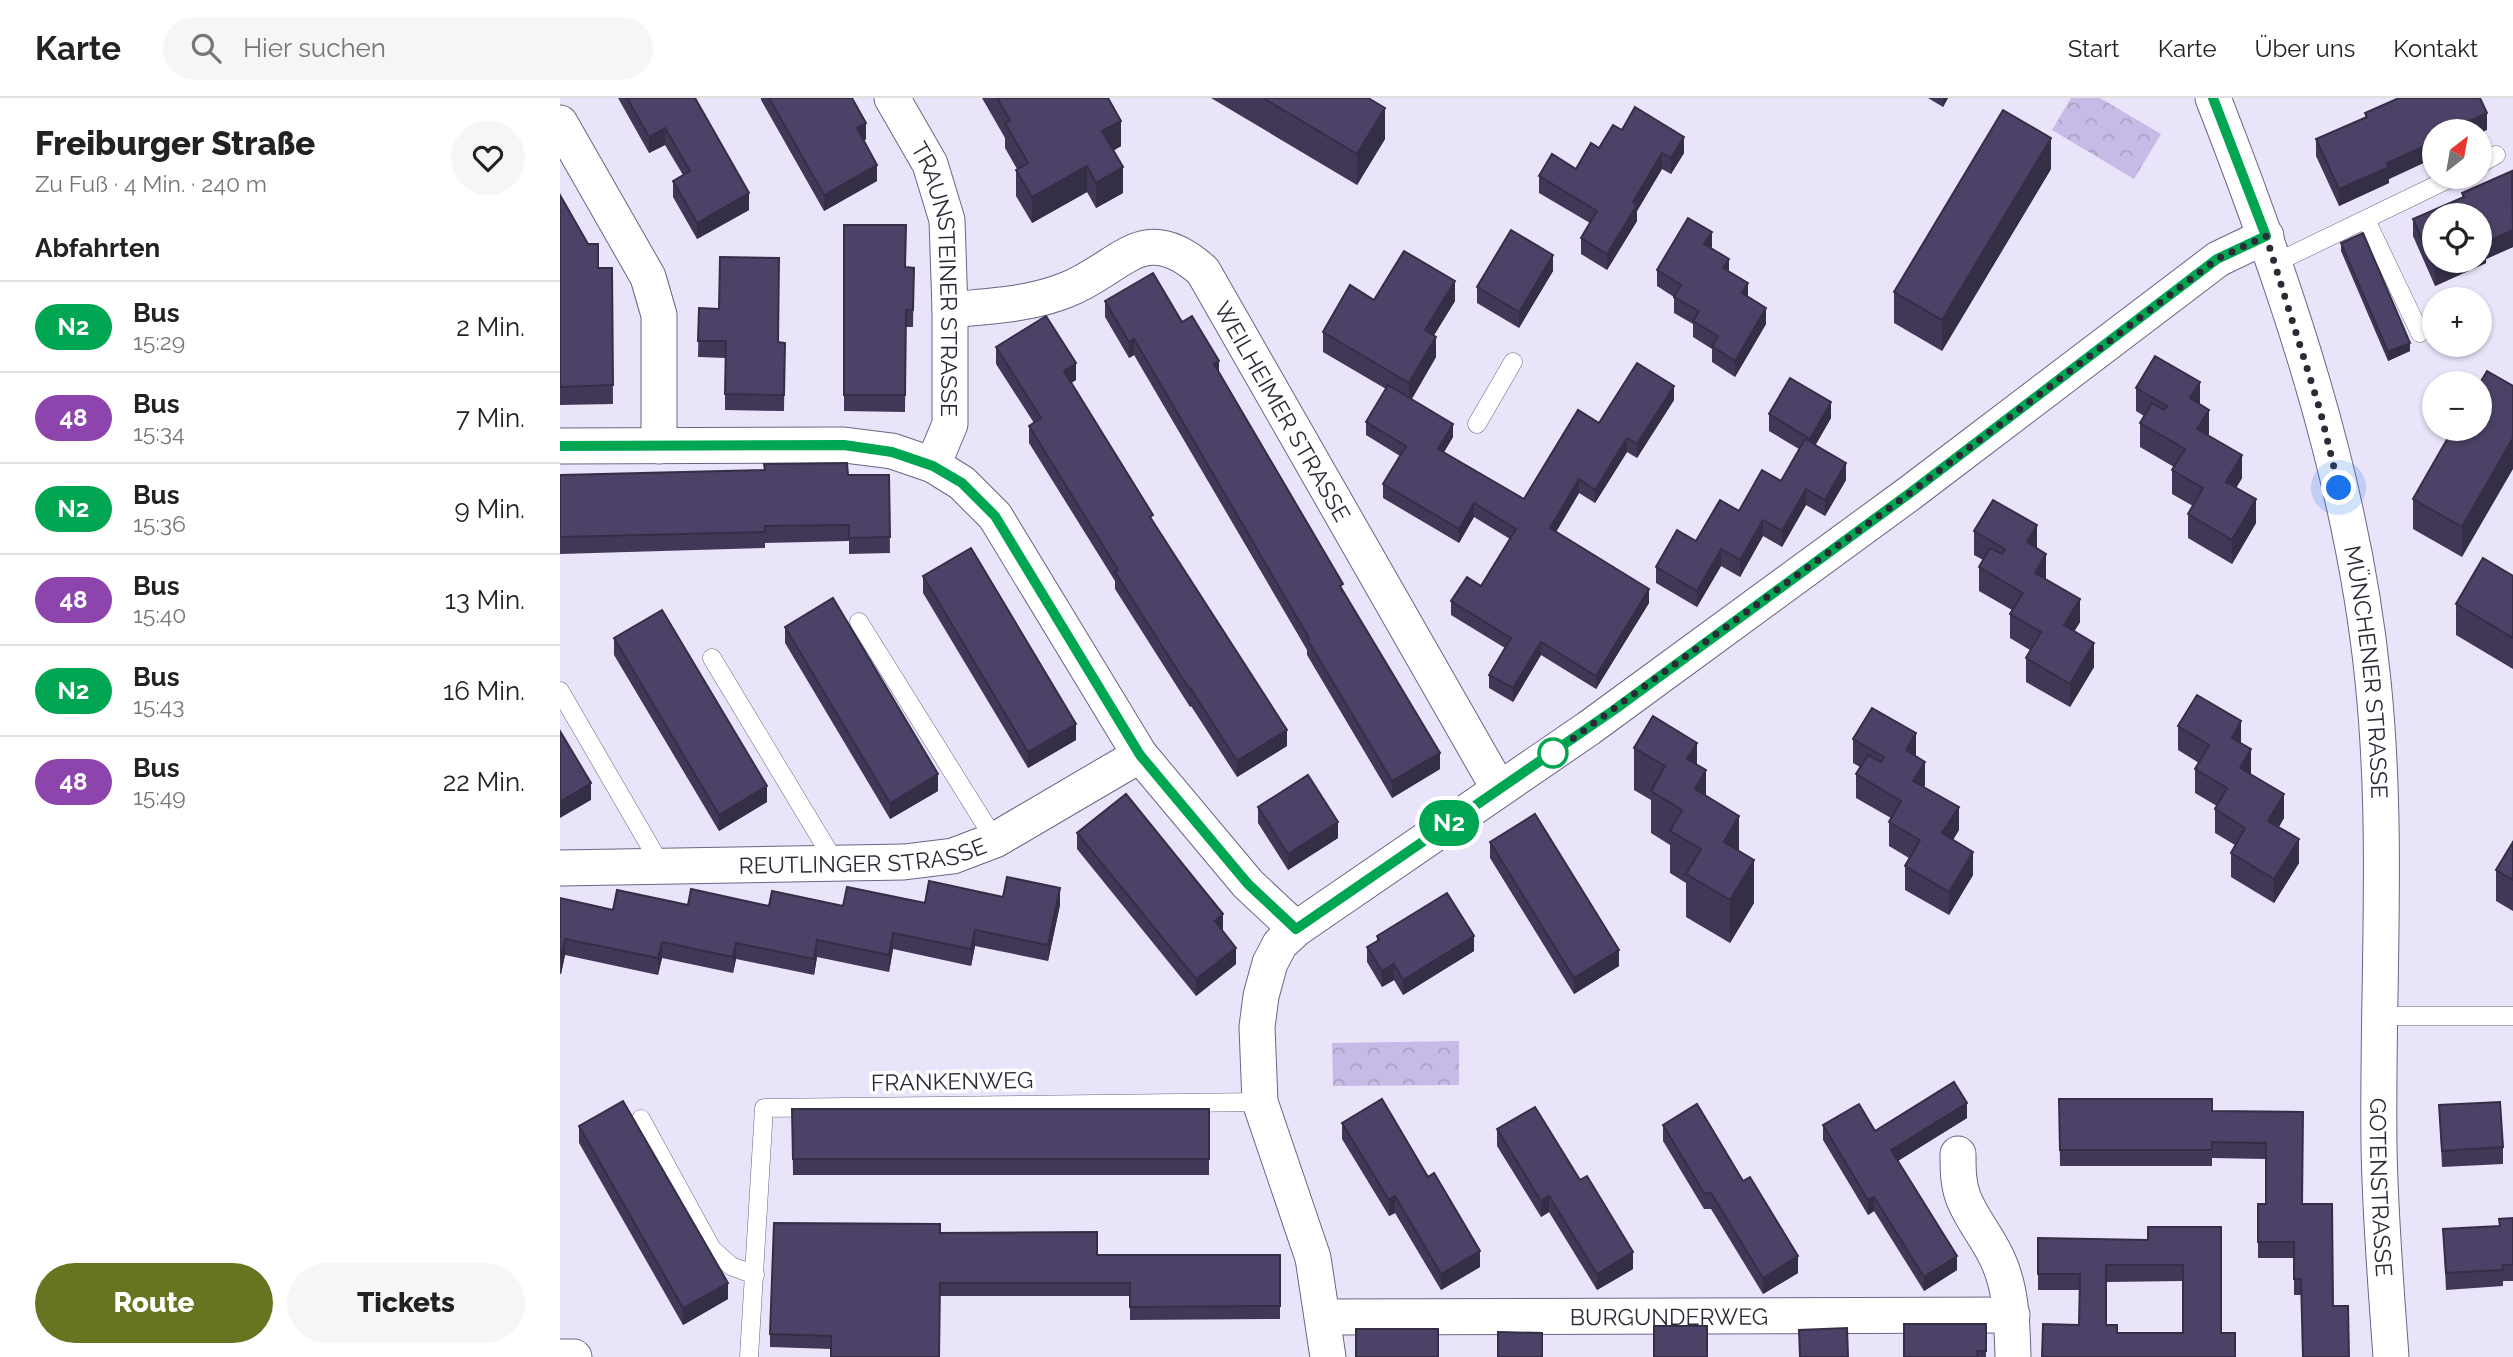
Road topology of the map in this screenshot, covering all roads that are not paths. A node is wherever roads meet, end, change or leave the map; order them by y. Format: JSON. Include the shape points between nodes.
{"nodes":[{"id":1,"x":892,"y":98,"type":"edge"},
{"id":2,"x":2213,"y":98,"type":"edge"},
{"id":3,"x":560,"y":123,"type":"edge"},
{"id":4,"x":2496,"y":155,"type":"dead end"},
{"id":5,"x":2492,"y":157,"type":"edge"},
{"id":6,"x":2429,"y":189,"type":"edge"},
{"id":7,"x":2366,"y":220,"type":"junction"},
{"id":8,"x":2270,"y":249,"type":"junction"},
{"id":9,"x":950,"y":310,"type":"junction"},
{"id":10,"x":2420,"y":333,"type":"dead end"},
{"id":11,"x":1513,"y":362,"type":"dead end"},
{"id":12,"x":1477,"y":424,"type":"dead end"},
{"id":13,"x":560,"y":446,"type":"edge"},
{"id":14,"x":659,"y":446,"type":"junction"},
{"id":15,"x":933,"y":466,"type":"junction"},
{"id":16,"x":859,"y":622,"type":"dead end"},
{"id":17,"x":712,"y":658,"type":"dead end"},
{"id":18,"x":560,"y":691,"type":"edge"},
{"id":19,"x":1140,"y":755,"type":"junction"},
{"id":20,"x":1499,"y":789,"type":"junction"},
{"id":21,"x":995,"y":840,"type":"junction"},
{"id":22,"x":835,"y":864,"type":"junction"},
{"id":23,"x":662,"y":867,"type":"junction"},
{"id":24,"x":560,"y":868,"type":"edge"},
{"id":25,"x":1296,"y":929,"type":"junction"},
{"id":26,"x":2381,"y":1016,"type":"junction"},
{"id":27,"x":2513,"y":1016,"type":"edge"},
{"id":28,"x":1260,"y":1102,"type":"junction"},
{"id":29,"x":641,"y":1119,"type":"dead end"},
{"id":30,"x":1958,"y":1154,"type":"dead end"},
{"id":31,"x":755,"y":1275,"type":"junction"},
{"id":32,"x":2012,"y":1315,"type":"junction"},
{"id":33,"x":1324,"y":1317,"type":"junction"},
{"id":34,"x":560,"y":1357,"type":"edge"},
{"id":35,"x":574,"y":1357,"type":"edge"},
{"id":36,"x":749,"y":1357,"type":"edge"},
{"id":37,"x":1328,"y":1357,"type":"edge"},
{"id":38,"x":2013,"y":1357,"type":"edge"},
{"id":39,"x":2391,"y":1357,"type":"edge"}],
"edges":[{"from":1,"to":9,"type":"street","name":"TRAUNSTEINER STRASSE","via":[[930,164],[947,220]]},
{"from":2,"to":8,"type":"street","name":"MÜNCHENER STRASSE"},
{"from":3,"to":14,"type":"street","via":[[648,277],[659,315]]},
{"from":4,"to":5,"type":"lane"},
{"from":6,"to":7,"type":"lane"},
{"from":7,"to":8,"type":"lane"},
{"from":7,"to":10,"type":"lane"},
{"from":8,"to":20,"type":"street","via":[[2217,259],[1910,493]]},
{"from":8,"to":26,"type":"street","name":"MÜNCHENER STRASSE","via":[[2320,410],[2363,603],[2380,769]]},
{"from":9,"to":15,"type":"street","name":"TRAUNSTEINER STRASSE","via":[[950,424]]},
{"from":9,"to":20,"type":"street","name":"WEILHEIMER STRASSE","via":[[1031,301],[1068,290],[1141,248],[1161,247],[1185,255],[1203,271]]},
{"from":11,"to":12,"type":"lane"},
{"from":13,"to":14,"type":"street"},
{"from":14,"to":15,"type":"street","via":[[844,445],[892,452]]},
{"from":15,"to":19,"type":"street","via":[[962,483],[995,516]]},
{"from":16,"to":21,"type":"lane"},
{"from":17,"to":22,"type":"lane"},
{"from":18,"to":23,"type":"lane"},
{"from":19,"to":21,"type":"street","name":"REUTLINGER STRASSE"},
{"from":19,"to":25,"type":"street","via":[[1248,884]]},
{"from":20,"to":25,"type":"street"},
{"from":21,"to":22,"type":"street","name":"REUTLINGER STRASSE","via":[[953,856],[904,863]]},
{"from":22,"to":23,"type":"street","name":"REUTLINGER STRASSE"},
{"from":23,"to":24,"type":"street","name":"REUTLINGER STRASSE"},
{"from":25,"to":28,"type":"street","via":[[1270,962],[1261,996],[1257,1027]]},
{"from":26,"to":27,"type":"lane"},
{"from":26,"to":39,"type":"street","name":"GOTENSTRASSE","via":[[2381,1221]]},
{"from":28,"to":31,"type":"lane","name":"FRANKENWEG","via":[[764,1108]]},
{"from":28,"to":33,"type":"street","via":[[1313,1258]]},
{"from":29,"to":31,"type":"lane","via":[[712,1249],[731,1266]]},
{"from":30,"to":32,"type":"street","via":[[1964,1198],[1999,1262]]},
{"from":31,"to":36,"type":"lane"},
{"from":32,"to":33,"type":"street","name":"BURGUNDERWEG"},
{"from":32,"to":38,"type":"street"},
{"from":33,"to":37,"type":"street"},
{"from":34,"to":35,"type":"street"}]}
